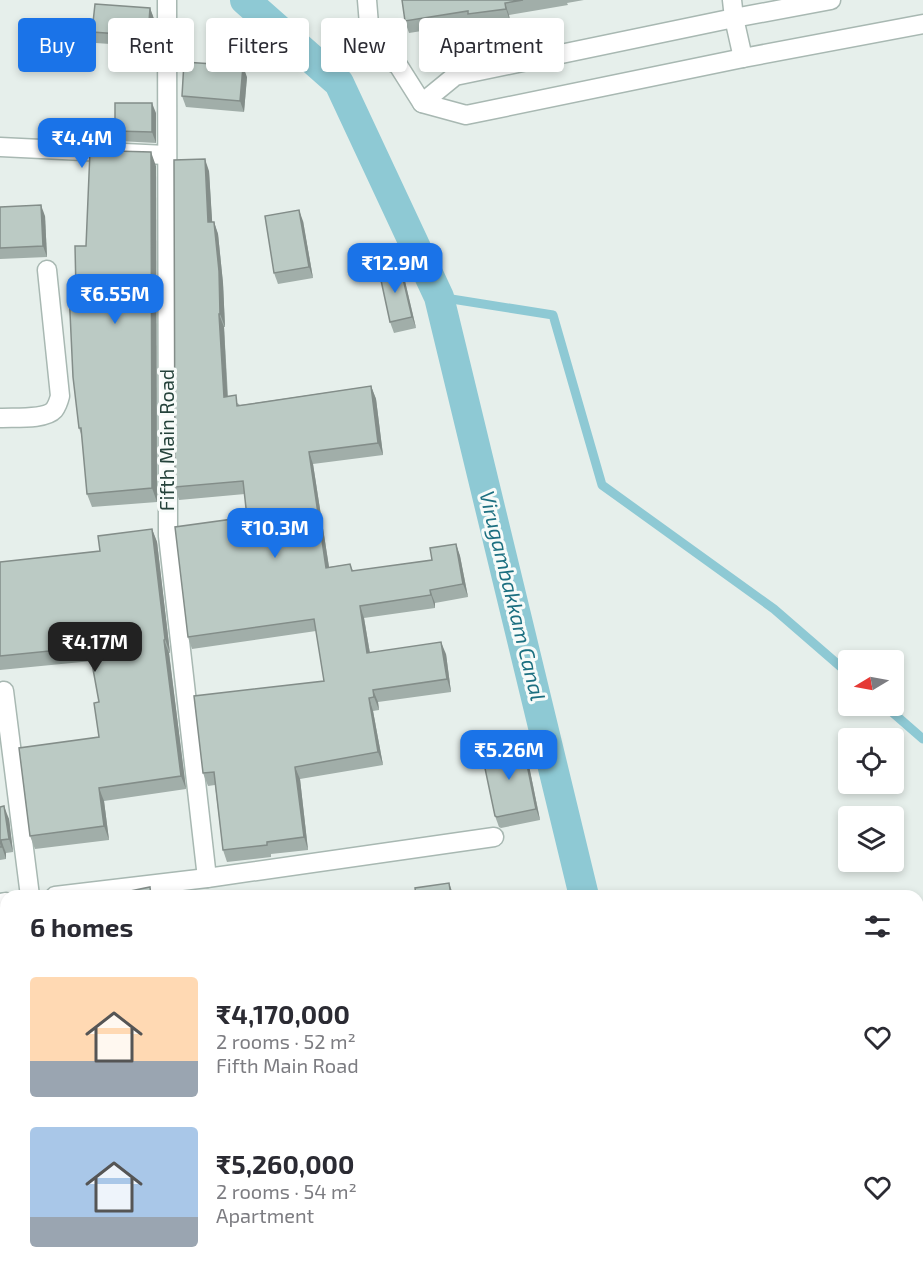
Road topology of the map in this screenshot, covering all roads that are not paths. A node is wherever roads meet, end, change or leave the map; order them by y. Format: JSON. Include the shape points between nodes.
{"nodes":[{"id":1,"x":367,"y":0,"type":"edge"},
{"id":2,"x":831,"y":0,"type":"edge"},
{"id":3,"x":166,"y":8,"type":"edge"},
{"id":4,"x":733,"y":9,"type":"edge"},
{"id":5,"x":923,"y":24,"type":"edge"},
{"id":6,"x":743,"y":58,"type":"junction"},
{"id":7,"x":422,"y":103,"type":"junction"},
{"id":8,"x":0,"y":147,"type":"edge"},
{"id":9,"x":166,"y":154,"type":"junction"},
{"id":10,"x":47,"y":270,"type":"dead end"},
{"id":11,"x":0,"y":418,"type":"edge"},
{"id":12,"x":4,"y":691,"type":"dead end"},
{"id":13,"x":494,"y":837,"type":"dead end"},
{"id":14,"x":207,"y":878,"type":"junction"},
{"id":15,"x":29,"y":890,"type":"edge"},
{"id":16,"x":106,"y":890,"type":"edge"}],
"edges":[{"from":1,"to":7,"type":"street","via":[[370,37],[378,54],[398,65]]},
{"from":2,"to":4,"type":"street"},
{"from":3,"to":9,"type":"street","name":"Fifth Main Road"},
{"from":4,"to":6,"type":"street"},
{"from":4,"to":7,"type":"street","via":[[455,76]]},
{"from":5,"to":6,"type":"street"},
{"from":6,"to":7,"type":"street","via":[[466,115]]},
{"from":8,"to":9,"type":"street"},
{"from":9,"to":14,"type":"street","name":"Fifth Main Road","via":[[168,536]]},
{"from":10,"to":11,"type":"street","via":[[60,396],[56,408],[48,414]]},
{"from":12,"to":15,"type":"street"},
{"from":13,"to":14,"type":"street"},
{"from":14,"to":16,"type":"street"}]}
